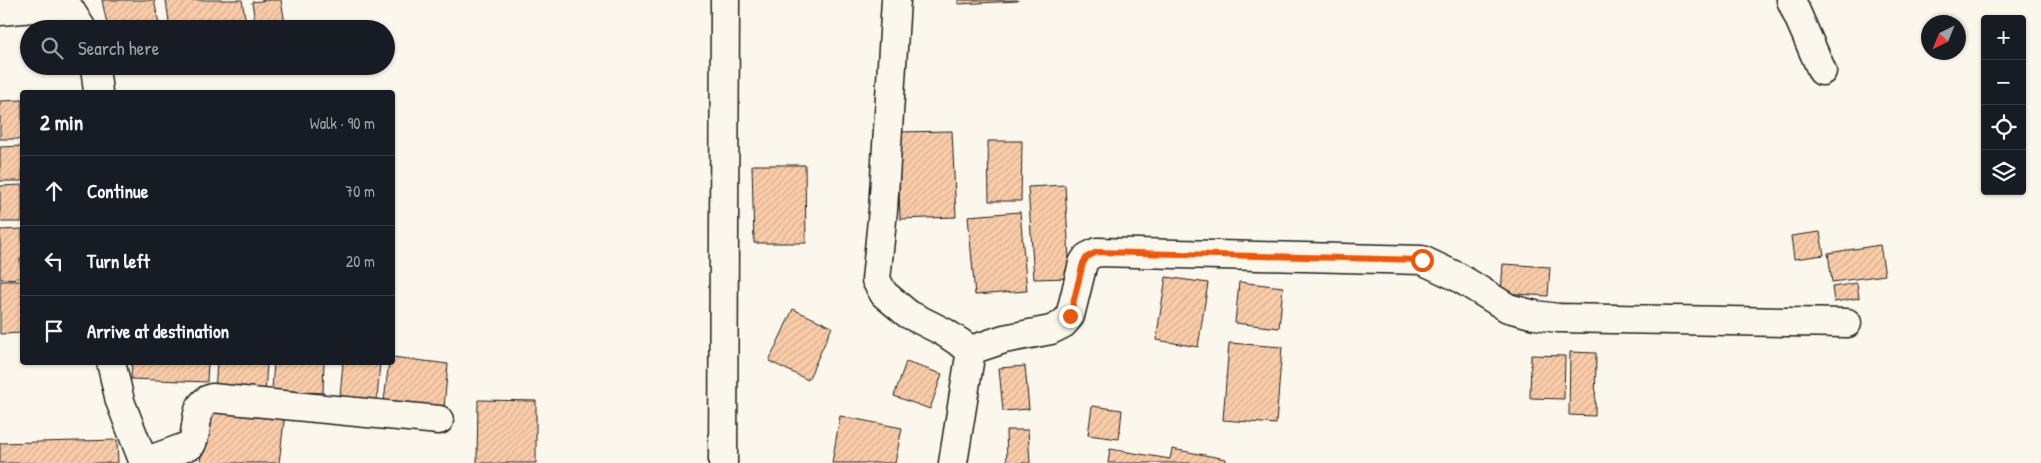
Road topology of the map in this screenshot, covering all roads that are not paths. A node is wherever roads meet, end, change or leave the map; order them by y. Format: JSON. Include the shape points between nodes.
{"nodes":[{"id":1,"x":725,"y":0,"type":"edge"},
{"id":2,"x":896,"y":0,"type":"edge"},
{"id":3,"x":1791,"y":0,"type":"edge"},
{"id":4,"x":66,"y":2,"type":"edge"},
{"id":5,"x":0,"y":10,"type":"edge"},
{"id":6,"x":77,"y":20,"type":"edge"},
{"id":7,"x":1822,"y":71,"type":"dead end"},
{"id":8,"x":96,"y":75,"type":"edge"},
{"id":9,"x":98,"y":90,"type":"edge"},
{"id":10,"x":1846,"y":323,"type":"dead end"},
{"id":11,"x":971,"y":350,"type":"junction"},
{"id":12,"x":112,"y":365,"type":"edge"},
{"id":13,"x":439,"y":420,"type":"dead end"},
{"id":14,"x":144,"y":463,"type":"edge"},
{"id":15,"x":723,"y":463,"type":"edge"},
{"id":16,"x":953,"y":463,"type":"edge"}],
"edges":[{"from":1,"to":15,"type":"street"},
{"from":2,"to":11,"type":"street","via":[[876,280],[884,294],[908,314]]},
{"from":3,"to":7,"type":"street"},
{"from":4,"to":5,"type":"street"},
{"from":4,"to":6,"type":"street"},
{"from":8,"to":9,"type":"street"},
{"from":10,"to":11,"type":"street","via":[[1535,315],[1508,308],[1458,277],[1422,260],[1097,252],[1083,263],[1070,316],[1063,324],[1051,330],[1004,339]]},
{"from":11,"to":16,"type":"street"},
{"from":12,"to":14,"type":"street","via":[[120,401]]},
{"from":13,"to":14,"type":"street","via":[[212,398],[198,409],[191,445]]}]}
